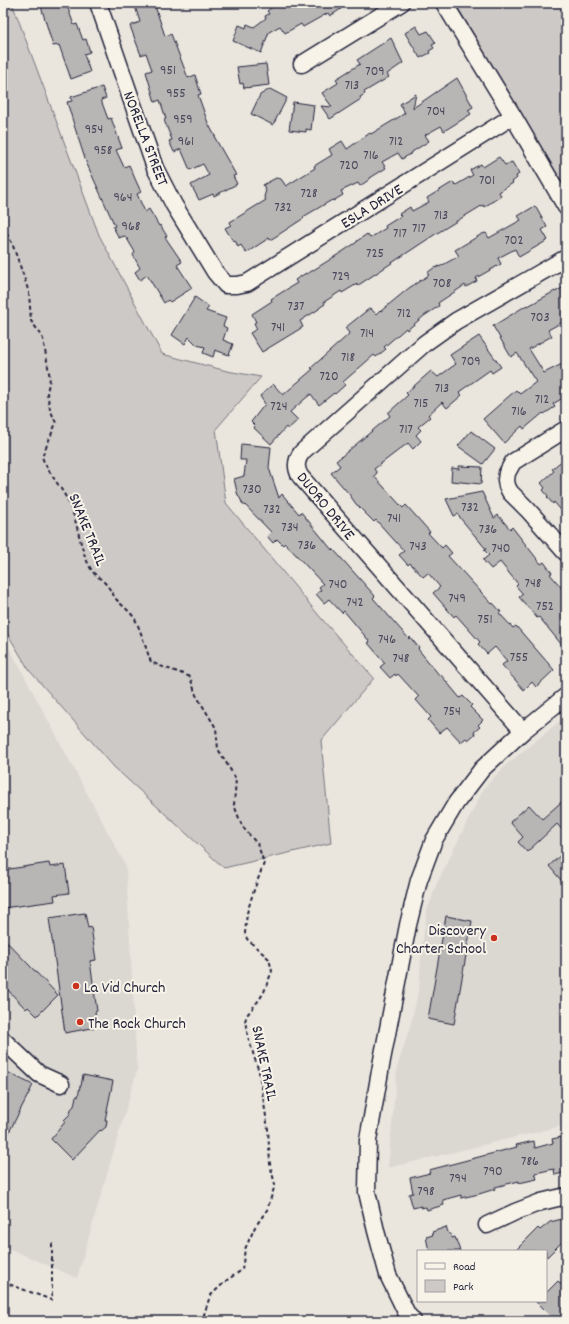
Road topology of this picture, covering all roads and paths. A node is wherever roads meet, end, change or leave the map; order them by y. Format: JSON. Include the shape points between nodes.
{"nodes":[{"id":1,"x":98,"y":3,"type":"edge"},
{"id":2,"x":401,"y":3,"type":"edge"},
{"id":3,"x":444,"y":3,"type":"edge"},
{"id":4,"x":302,"y":64,"type":"dead end"},
{"id":5,"x":513,"y":116,"type":"junction"},
{"id":6,"x":566,"y":207,"type":"edge"},
{"id":7,"x":3,"y":227,"type":"edge"},
{"id":8,"x":566,"y":258,"type":"edge"},
{"id":9,"x":226,"y":285,"type":"joint"},
{"id":10,"x":566,"y":429,"type":"edge"},
{"id":11,"x":566,"y":553,"type":"edge"},
{"id":12,"x":566,"y":696,"type":"edge"},
{"id":13,"x":523,"y":731,"type":"junction"},
{"id":14,"x":3,"y":1040,"type":"edge"},
{"id":15,"x":61,"y":1084,"type":"dead end"},
{"id":16,"x":566,"y":1196,"type":"edge"},
{"id":17,"x":487,"y":1225,"type":"dead end"},
{"id":18,"x":52,"y":1242,"type":"dead end"},
{"id":19,"x":3,"y":1282,"type":"edge"},
{"id":20,"x":202,"y":1321,"type":"edge"},
{"id":21,"x":413,"y":1321,"type":"edge"}],
"edges":[{"from":1,"to":9,"type":"street","name":"NORELLA STREET","via":[[155,168],[174,205],[215,272]]},
{"from":2,"to":4,"type":"street"},
{"from":3,"to":5,"type":"street"},
{"from":5,"to":6,"type":"street"},
{"from":5,"to":9,"type":"street","name":"ESLA DRIVE","via":[[247,283]]},
{"from":7,"to":20,"type":"path","name":"SNAKE TRAIL","via":[[12,243],[29,293],[31,321],[40,333],[45,348],[50,378],[47,393],[56,422],[42,457],[71,507],[91,570],[111,589],[134,619],[151,662],[190,677],[196,695],[216,728],[218,748],[236,778],[234,805],[242,826],[258,845],[264,863],[253,893],[245,933],[247,939],[269,960],[272,971],[264,992],[245,1021],[259,1072],[268,1129],[270,1164],[275,1185],[267,1210],[255,1227],[245,1249],[242,1270],[210,1296]]},
{"from":8,"to":13,"type":"street","name":"DUORO DRIVE","via":[[456,321],[425,343],[302,452],[296,466],[300,476]]},
{"from":10,"to":11,"type":"street","via":[[513,462],[506,480],[510,492]]},
{"from":12,"to":13,"type":"street"},
{"from":13,"to":21,"type":"street","via":[[482,769],[456,803],[434,840],[415,895],[382,1060],[368,1140],[367,1192],[388,1276]]},
{"from":14,"to":15,"type":"street","via":[[39,1074]]},
{"from":16,"to":17,"type":"street","via":[[541,1202]]},
{"from":18,"to":19,"type":"path","via":[[52,1300]]}]}
